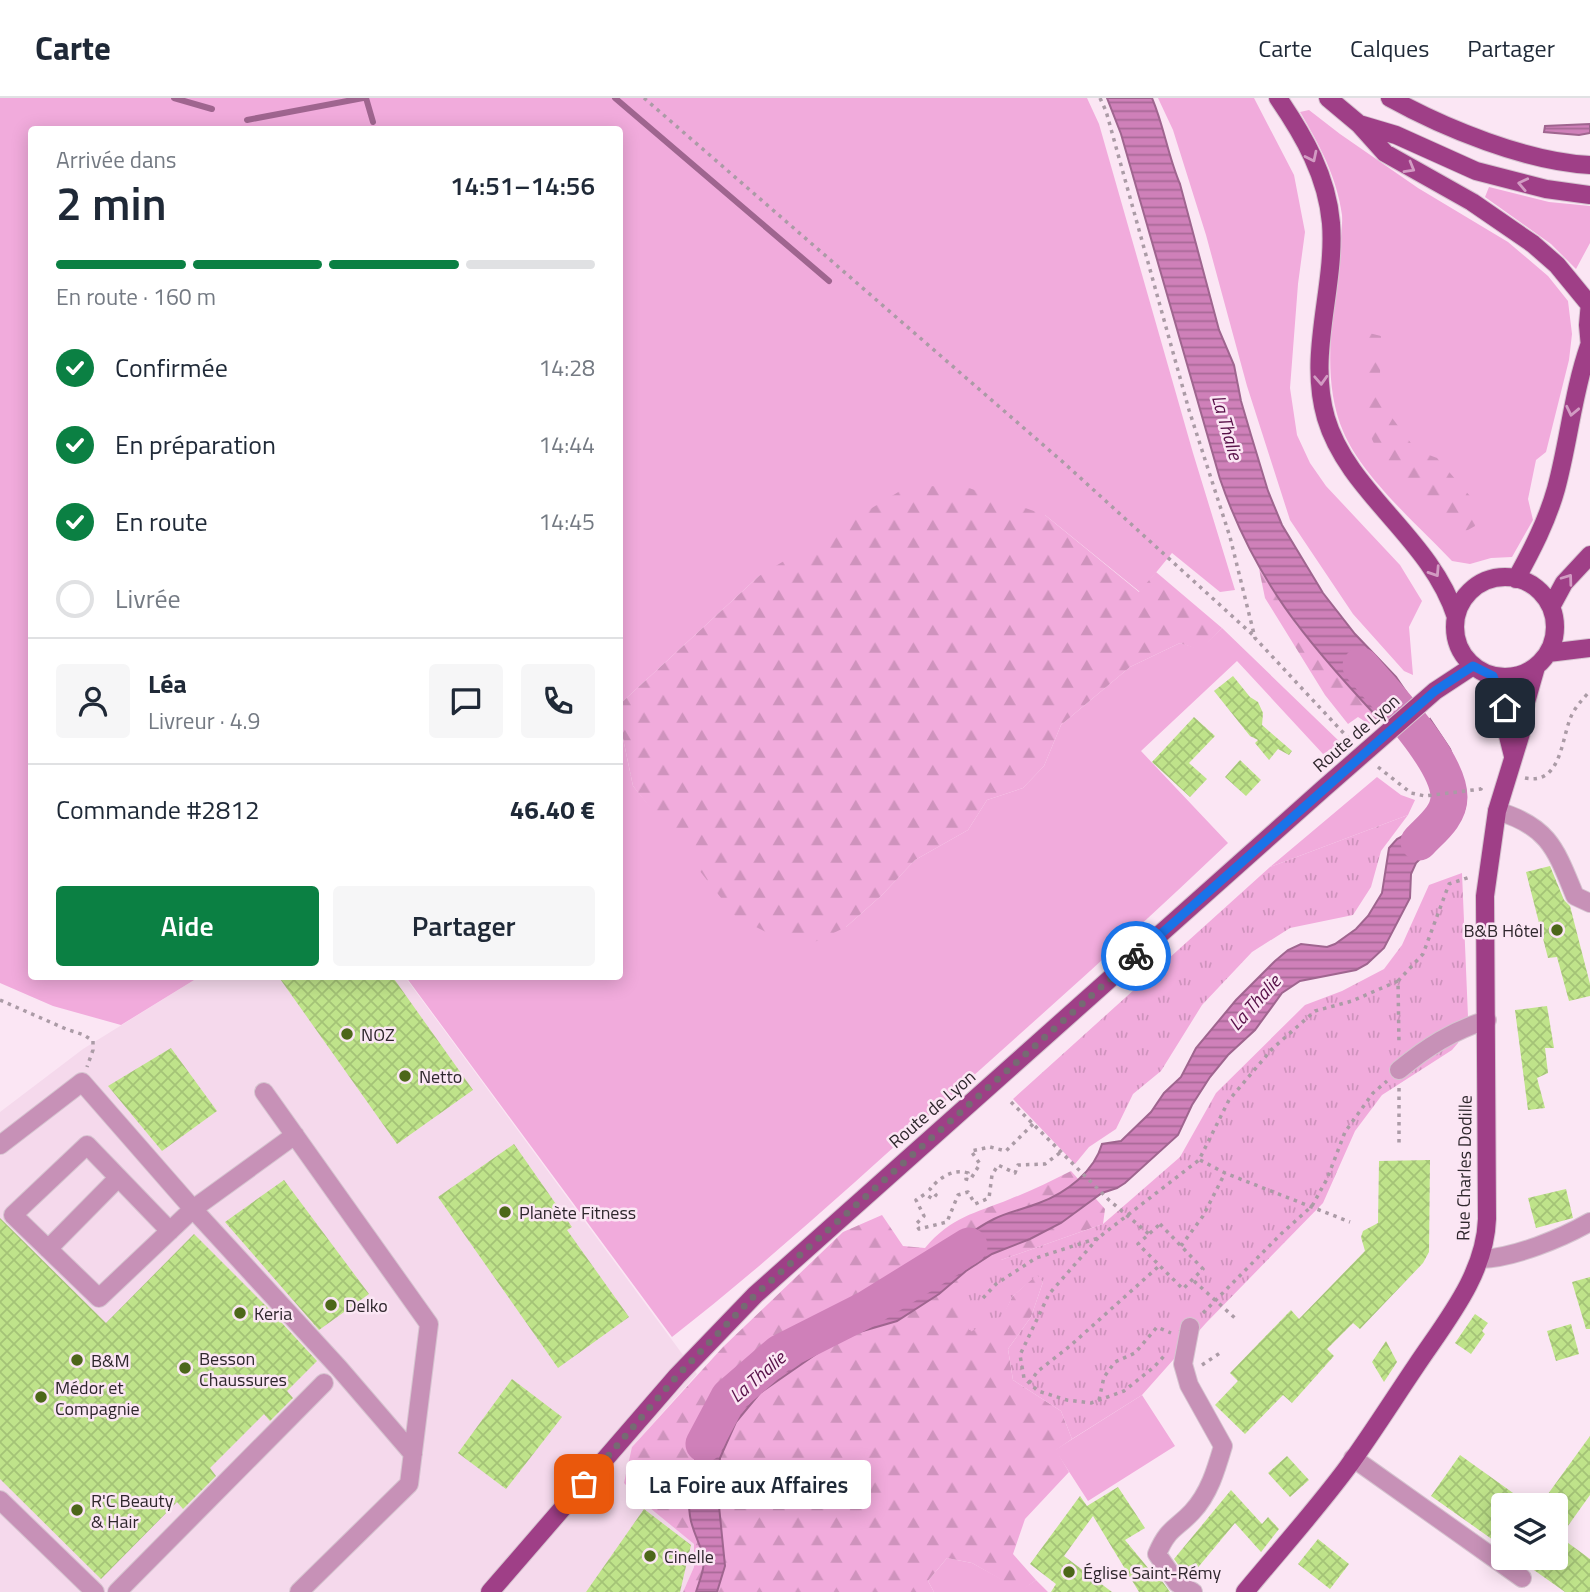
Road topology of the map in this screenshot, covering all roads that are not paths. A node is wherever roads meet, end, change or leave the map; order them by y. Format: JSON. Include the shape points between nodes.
{"nodes":[{"id":1,"x":1278,"y":98,"type":"edge"},
{"id":2,"x":1328,"y":98,"type":"edge"},
{"id":3,"x":1390,"y":98,"type":"edge"},
{"id":4,"x":1359,"y":124,"type":"junction"},
{"id":5,"x":1590,"y":166,"type":"edge"},
{"id":6,"x":1590,"y":195,"type":"edge"},
{"id":7,"x":1590,"y":303,"type":"edge"},
{"id":8,"x":1590,"y":346,"type":"edge"},
{"id":9,"x":1590,"y":555,"type":"edge"},
{"id":10,"x":1516,"y":579,"type":"junction"},
{"id":11,"x":1551,"y":607,"type":"junction"},
{"id":12,"x":1456,"y":617,"type":"junction"},
{"id":13,"x":1590,"y":648,"type":"edge"},
{"id":14,"x":1467,"y":659,"type":"junction"},
{"id":15,"x":1542,"y":660,"type":"junction"},
{"id":16,"x":1493,"y":676,"type":"junction"},
{"id":17,"x":1513,"y":756,"type":"junction"},
{"id":18,"x":1497,"y":811,"type":"junction"},
{"id":19,"x":1590,"y":903,"type":"edge"},
{"id":20,"x":1487,"y":1020,"type":"junction"},
{"id":21,"x":1399,"y":1070,"type":"road end"},
{"id":22,"x":264,"y":1092,"type":"dead end"},
{"id":23,"x":295,"y":1135,"type":"junction"},
{"id":24,"x":0,"y":1145,"type":"edge"},
{"id":25,"x":118,"y":1178,"type":"junction"},
{"id":26,"x":194,"y":1209,"type":"junction"},
{"id":27,"x":1590,"y":1222,"type":"edge"},
{"id":28,"x":170,"y":1231,"type":"junction"},
{"id":29,"x":48,"y":1249,"type":"junction"},
{"id":30,"x":1481,"y":1259,"type":"junction"},
{"id":31,"x":1190,"y":1327,"type":"road end"},
{"id":32,"x":324,"y":1383,"type":"dead end"},
{"id":33,"x":413,"y":1454,"type":"junction"},
{"id":34,"x":1353,"y":1458,"type":"junction"},
{"id":35,"x":0,"y":1500,"type":"edge"},
{"id":36,"x":1522,"y":1578,"type":"dead end"},
{"id":37,"x":95,"y":1592,"type":"edge"},
{"id":38,"x":117,"y":1592,"type":"edge"},
{"id":39,"x":299,"y":1592,"type":"edge"},
{"id":40,"x":490,"y":1592,"type":"edge"},
{"id":41,"x":1193,"y":1592,"type":"edge"},
{"id":42,"x":1245,"y":1592,"type":"edge"}],
"edges":[{"from":1,"to":12,"type":"main road","one_way":true,"via":[[1317,166],[1328,205],[1329,262],[1320,335],[1322,402],[1327,420],[1349,464],[1437,574]]},
{"from":2,"to":4,"type":"main road"},
{"from":3,"to":5,"type":"main road","via":[[1479,139]]},
{"from":6,"to":4,"type":"main road","one_way":true,"via":[[1476,171],[1396,135]]},
{"from":4,"to":7,"type":"main road","one_way":true,"via":[[1385,153],[1533,244]]},
{"from":7,"to":8,"type":"main road"},
{"from":8,"to":10,"type":"main road","one_way":true,"via":[[1550,508]]},
{"from":11,"to":9,"type":"main road","one_way":true,"via":[[1564,583]]},
{"from":10,"to":11,"type":"main road","via":[[1531,584]]},
{"from":10,"to":12,"type":"main road","via":[[1503,577],[1478,585],[1460,604]]},
{"from":11,"to":15,"type":"main road","via":[[1554,639]]},
{"from":12,"to":14,"type":"main road","via":[[1455,629]]},
{"from":13,"to":15,"type":"main road"},
{"from":14,"to":16,"type":"main road"},
{"from":14,"to":40,"type":"main road","name":"Route de Lyon","via":[[755,1295],[677,1376]]},
{"from":15,"to":16,"type":"main road","via":[[1516,676]]},
{"from":15,"to":17,"type":"main road","name":"Rue Charles Dodille"},
{"from":16,"to":17,"type":"main road","name":"Rue Charles Dodille","via":[[1505,708]]},
{"from":17,"to":18,"type":"main road","name":"Rue Charles Dodille"},
{"from":18,"to":19,"type":"street","via":[[1545,836],[1557,852],[1575,896]]},
{"from":18,"to":20,"type":"main road","name":"Rue Charles Dodille","via":[[1485,896]]},
{"from":20,"to":21,"type":"street","via":[[1460,1028]]},
{"from":20,"to":30,"type":"main road","name":"Rue Charles Dodille","via":[[1487,1219]]},
{"from":22,"to":23,"type":"street"},
{"from":23,"to":26,"type":"street"},
{"from":23,"to":33,"type":"street","via":[[429,1324]]},
{"from":24,"to":26,"type":"street","via":[[82,1082]]},
{"from":25,"to":28,"type":"street"},
{"from":25,"to":29,"type":"street"},
{"from":25,"to":29,"type":"street","via":[[87,1145],[13,1216]]},
{"from":26,"to":28,"type":"street"},
{"from":26,"to":33,"type":"street"},
{"from":27,"to":30,"type":"street","via":[[1516,1252]]},
{"from":28,"to":29,"type":"street","via":[[99,1298]]},
{"from":30,"to":34,"type":"main road","name":"Rue Charles Dodille","via":[[1446,1321]]},
{"from":31,"to":41,"type":"street","via":[[1183,1364],[1189,1385],[1223,1446],[1214,1478],[1193,1511],[1165,1536],[1157,1554],[1177,1583]]},
{"from":32,"to":38,"type":"street"},
{"from":33,"to":39,"type":"street","via":[[409,1484]]},
{"from":34,"to":36,"type":"street"},
{"from":34,"to":42,"type":"main road","name":"Rue Charles Dodille"},
{"from":35,"to":37,"type":"street"}]}
